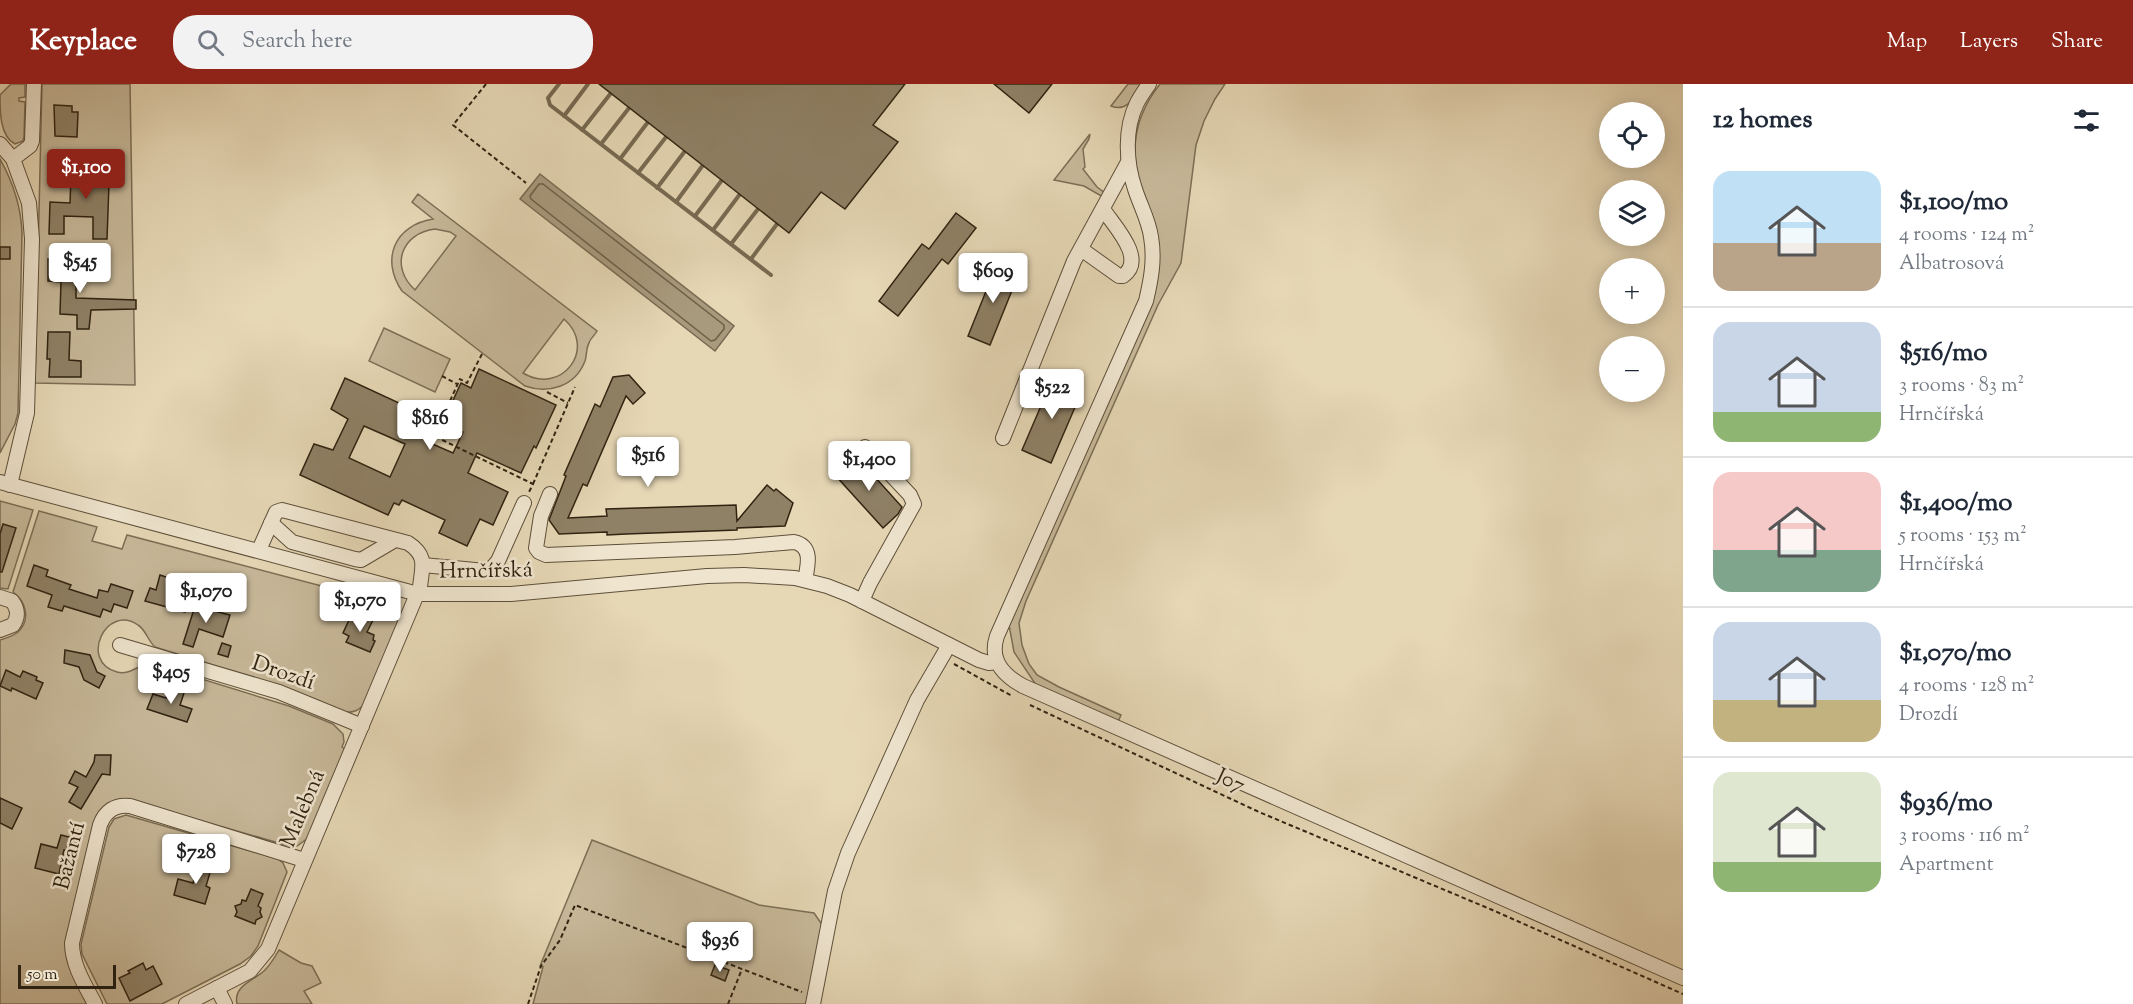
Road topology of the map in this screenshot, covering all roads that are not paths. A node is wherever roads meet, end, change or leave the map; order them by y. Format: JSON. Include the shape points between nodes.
{"nodes":[{"id":1,"x":34,"y":84,"type":"edge"},
{"id":2,"x":1149,"y":84,"type":"edge"},
{"id":3,"x":0,"y":144,"type":"edge"},
{"id":4,"x":13,"y":159,"type":"junction"},
{"id":5,"x":1128,"y":162,"type":"junction"},
{"id":6,"x":1103,"y":209,"type":"junction"},
{"id":7,"x":1081,"y":249,"type":"junction"},
{"id":8,"x":1003,"y":438,"type":"dead end"},
{"id":9,"x":865,"y":447,"type":"dead end"},
{"id":10,"x":5,"y":483,"type":"edge"},
{"id":11,"x":550,"y":494,"type":"dead end"},
{"id":12,"x":524,"y":503,"type":"road end"},
{"id":13,"x":271,"y":523,"type":"junction"},
{"id":14,"x":395,"y":540,"type":"junction"},
{"id":15,"x":260,"y":550,"type":"junction"},
{"id":16,"x":423,"y":565,"type":"junction"},
{"id":17,"x":805,"y":580,"type":"junction"},
{"id":18,"x":418,"y":594,"type":"junction"},
{"id":19,"x":0,"y":597,"type":"edge"},
{"id":20,"x":862,"y":601,"type":"junction"},
{"id":21,"x":0,"y":630,"type":"edge"},
{"id":22,"x":120,"y":645,"type":"dead end"},
{"id":23,"x":945,"y":651,"type":"junction"},
{"id":24,"x":997,"y":662,"type":"junction"},
{"id":25,"x":362,"y":726,"type":"junction"},
{"id":26,"x":304,"y":860,"type":"junction"},
{"id":27,"x":1683,"y":978,"type":"edge"},
{"id":28,"x":217,"y":988,"type":"junction"},
{"id":29,"x":814,"y":1000,"type":"edge"},
{"id":30,"x":95,"y":1004,"type":"edge"},
{"id":31,"x":186,"y":1004,"type":"edge"},
{"id":32,"x":225,"y":1004,"type":"edge"}],
"edges":[{"from":1,"to":4,"type":"street","via":[[32,141]]},
{"from":2,"to":5,"type":"street","via":[[1136,104],[1128,135]]},
{"from":3,"to":4,"type":"street"},
{"from":4,"to":10,"type":"street","via":[[29,203],[32,239],[27,413]]},
{"from":5,"to":6,"type":"street"},
{"from":5,"to":24,"type":"street","via":[[1151,235],[1152,278],[1146,301],[997,636]]},
{"from":6,"to":7,"type":"street"},
{"from":6,"to":7,"type":"street","via":[[1128,246],[1131,270],[1119,276]]},
{"from":7,"to":8,"type":"street"},
{"from":9,"to":20,"type":"street","via":[[914,504]]},
{"from":10,"to":15,"type":"street","name":"Hrnčířská"},
{"from":11,"to":17,"type":"street","name":"Hrnčířská","via":[[541,516],[536,548],[546,555],[794,542],[802,544],[808,553]]},
{"from":12,"to":16,"type":"street","via":[[492,568],[485,571]]},
{"from":13,"to":14,"type":"street","via":[[276,512],[282,510]]},
{"from":13,"to":14,"type":"street","via":[[292,542],[361,560]]},
{"from":13,"to":15,"type":"street"},
{"from":14,"to":16,"type":"street","via":[[417,549]]},
{"from":15,"to":18,"type":"street","name":"Hrnčířská"},
{"from":16,"to":18,"type":"street","name":"Malebná"},
{"from":17,"to":18,"type":"street","name":"Hrnčířská","via":[[725,575],[511,594]]},
{"from":17,"to":20,"type":"street","name":"Hrnčířská"},
{"from":18,"to":25,"type":"street","name":"Malebná"},
{"from":19,"to":21,"type":"street","via":[[12,601],[17,610],[13,625]]},
{"from":20,"to":23,"type":"street","name":"Hrnčířská"},
{"from":22,"to":25,"type":"street","name":"Drozdí","via":[[279,692]]},
{"from":23,"to":24,"type":"street","name":"Hrnčířská"},
{"from":23,"to":29,"type":"street","via":[[917,700],[848,853],[835,891]]},
{"from":24,"to":27,"type":"street","via":[[1008,677],[1023,686]]},
{"from":25,"to":26,"type":"street","name":"Malebná"},
{"from":26,"to":28,"type":"street","name":"Malebná","via":[[268,949],[250,971]]},
{"from":26,"to":30,"type":"street","name":"Bažantí","via":[[130,806],[112,809],[102,818],[72,943],[75,963]]},
{"from":28,"to":31,"type":"street","name":"Malebná"},
{"from":28,"to":32,"type":"street"}]}
